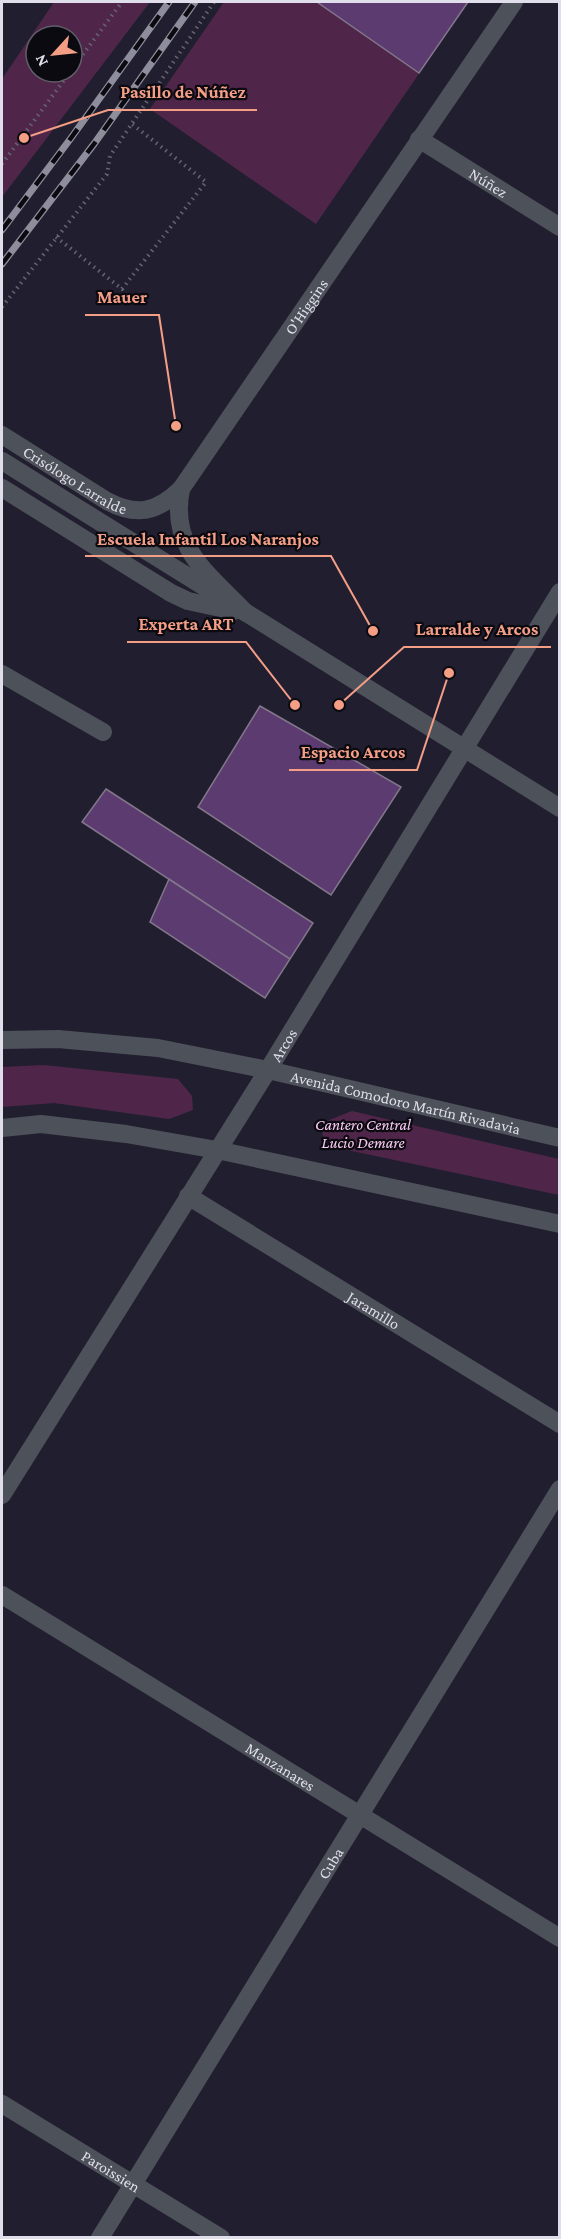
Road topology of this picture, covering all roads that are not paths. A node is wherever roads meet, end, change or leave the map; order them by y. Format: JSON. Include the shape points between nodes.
{"nodes":[{"id":1,"x":514,"y":2,"type":"edge"},
{"id":2,"x":419,"y":139,"type":"junction"},
{"id":3,"x":560,"y":226,"type":"edge"},
{"id":4,"x":2,"y":435,"type":"edge"},
{"id":5,"x":2,"y":461,"type":"edge"},
{"id":6,"x":2,"y":488,"type":"edge"},
{"id":7,"x":181,"y":489,"type":"junction"},
{"id":8,"x":560,"y":592,"type":"edge"},
{"id":9,"x":246,"y":613,"type":"junction"},
{"id":10,"x":2,"y":674,"type":"edge"},
{"id":11,"x":103,"y":732,"type":"dead end"},
{"id":12,"x":464,"y":749,"type":"junction"},
{"id":13,"x":560,"y":808,"type":"edge"},
{"id":14,"x":2,"y":1040,"type":"edge"},
{"id":15,"x":268,"y":1070,"type":"junction"},
{"id":16,"x":2,"y":1128,"type":"edge"},
{"id":17,"x":560,"y":1138,"type":"edge"},
{"id":18,"x":216,"y":1150,"type":"junction"},
{"id":19,"x":188,"y":1196,"type":"junction"},
{"id":20,"x":560,"y":1224,"type":"edge"},
{"id":21,"x":560,"y":1424,"type":"edge"},
{"id":22,"x":560,"y":1489,"type":"edge"},
{"id":23,"x":2,"y":1496,"type":"edge"},
{"id":24,"x":2,"y":1595,"type":"edge"},
{"id":25,"x":360,"y":1814,"type":"junction"},
{"id":26,"x":560,"y":1938,"type":"edge"},
{"id":27,"x":2,"y":2104,"type":"edge"},
{"id":28,"x":133,"y":2184,"type":"junction"},
{"id":29,"x":100,"y":2238,"type":"edge"},
{"id":30,"x":220,"y":2238,"type":"edge"}],
"edges":[{"from":1,"to":2,"type":"street","name":"O'Higgins"},
{"from":2,"to":3,"type":"street","name":"Núñez"},
{"from":2,"to":7,"type":"street","name":"O'Higgins"},
{"from":4,"to":7,"type":"street","name":"Crisólogo Larralde","via":[[121,507],[152,509]]},
{"from":5,"to":9,"type":"street","name":"Crisólogo Larralde"},
{"from":6,"to":9,"type":"street","name":"Crisólogo Larralde","via":[[171,593],[188,601]]},
{"from":7,"to":9,"type":"street","name":"O'Higgins","via":[[178,518],[186,546]]},
{"from":8,"to":12,"type":"street","name":"Arcos"},
{"from":9,"to":12,"type":"street","name":"Crisólogo Larralde"},
{"from":10,"to":11,"type":"street"},
{"from":12,"to":13,"type":"street","name":"Crisólogo Larralde"},
{"from":12,"to":15,"type":"street","name":"Arcos"},
{"from":14,"to":15,"type":"street","name":"Avenida Comodoro Martín Rivadavia","via":[[58,1039],[158,1048]]},
{"from":15,"to":17,"type":"street","name":"Avenida Comodoro Martín Rivadavia"},
{"from":15,"to":18,"type":"street","name":"Arcos"},
{"from":16,"to":18,"type":"street","via":[[41,1124]]},
{"from":18,"to":19,"type":"street","name":"Arcos"},
{"from":18,"to":20,"type":"street"},
{"from":19,"to":21,"type":"street","name":"Jaramillo"},
{"from":19,"to":23,"type":"street","name":"Arcos"},
{"from":22,"to":25,"type":"street","name":"Cuba"},
{"from":24,"to":25,"type":"street","name":"Manzanares"},
{"from":25,"to":26,"type":"street","name":"Manzanares"},
{"from":25,"to":28,"type":"street","name":"Cuba"},
{"from":27,"to":28,"type":"street","name":"Paroissien"},
{"from":28,"to":29,"type":"street","name":"Cuba"},
{"from":28,"to":30,"type":"street","name":"Paroissien"}]}
